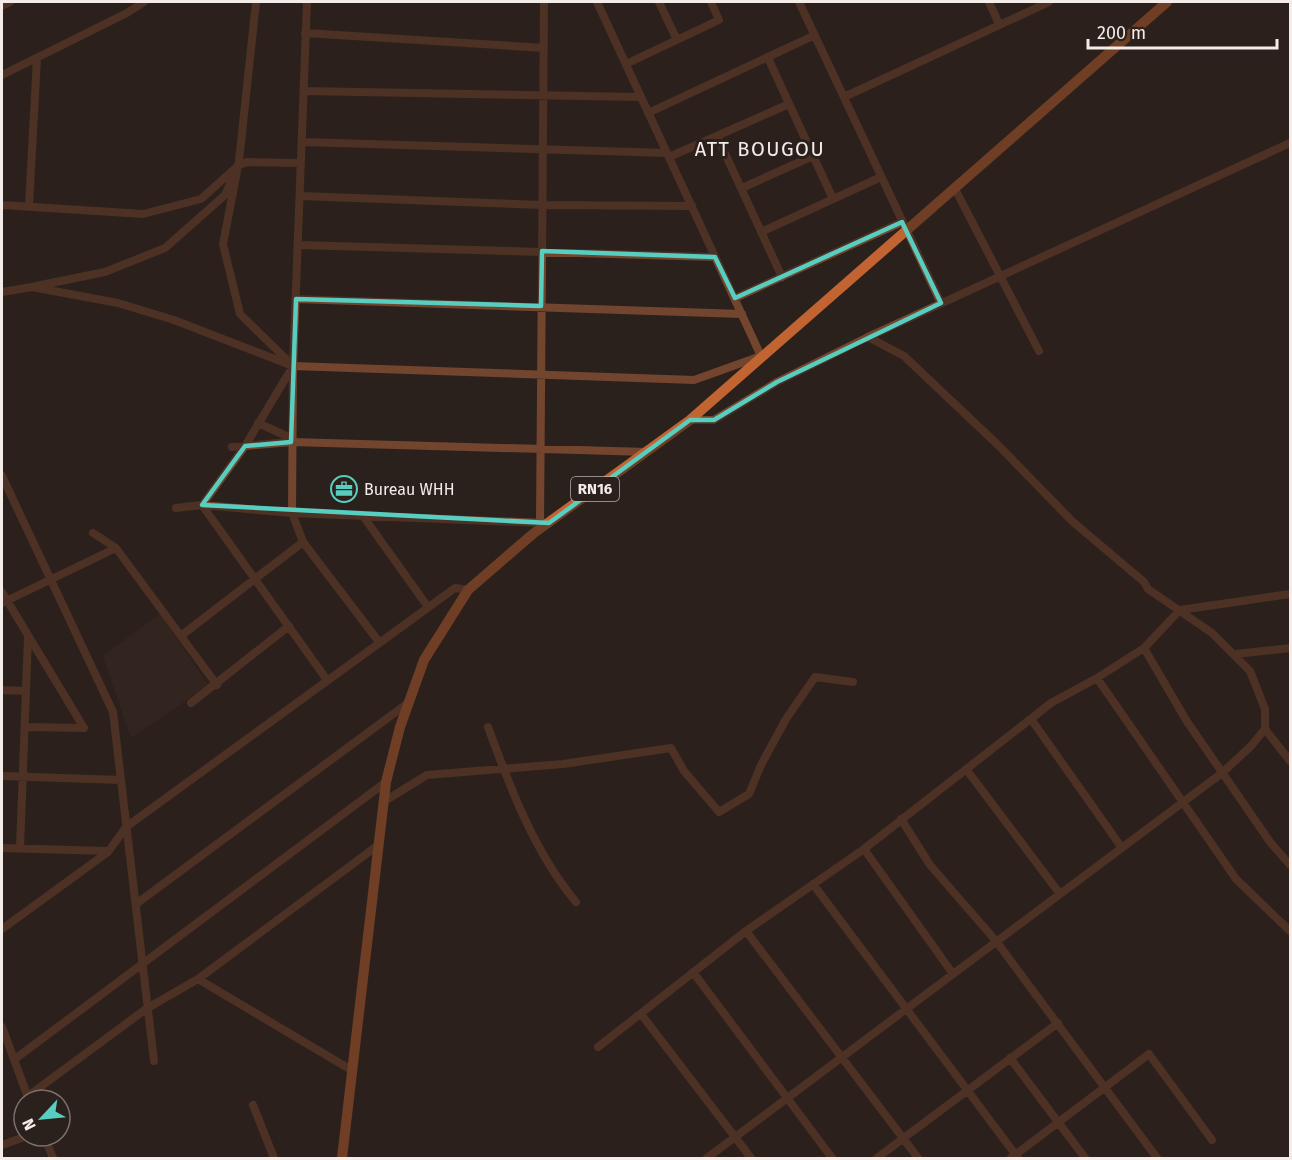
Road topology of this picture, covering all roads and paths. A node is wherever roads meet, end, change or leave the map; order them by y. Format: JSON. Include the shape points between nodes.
{"nodes":[{"id":1,"x":10,"y":2,"type":"edge"},
{"id":2,"x":144,"y":2,"type":"edge"},
{"id":3,"x":256,"y":2,"type":"edge"},
{"id":4,"x":307,"y":2,"type":"edge"},
{"id":5,"x":544,"y":2,"type":"edge"},
{"id":6,"x":597,"y":2,"type":"edge"},
{"id":7,"x":659,"y":2,"type":"edge"},
{"id":8,"x":711,"y":2,"type":"edge"},
{"id":9,"x":799,"y":2,"type":"edge"},
{"id":10,"x":989,"y":2,"type":"edge"},
{"id":11,"x":1049,"y":2,"type":"edge"},
{"id":12,"x":1167,"y":2,"type":"edge"},
{"id":13,"x":2,"y":6,"type":"edge"},
{"id":14,"x":999,"y":24,"type":"junction"},
{"id":15,"x":305,"y":33,"type":"junction"},
{"id":16,"x":815,"y":35,"type":"junction"},
{"id":17,"x":677,"y":40,"type":"junction"},
{"id":18,"x":544,"y":48,"type":"junction"},
{"id":19,"x":768,"y":57,"type":"junction"},
{"id":20,"x":37,"y":59,"type":"junction"},
{"id":21,"x":626,"y":64,"type":"junction"},
{"id":22,"x":2,"y":75,"type":"edge"},
{"id":23,"x":304,"y":91,"type":"junction"},
{"id":24,"x":543,"y":97,"type":"junction"},
{"id":25,"x":641,"y":97,"type":"junction"},
{"id":26,"x":844,"y":97,"type":"junction"},
{"id":27,"x":789,"y":104,"type":"junction"},
{"id":28,"x":648,"y":113,"type":"junction"},
{"id":29,"x":717,"y":136,"type":"junction"},
{"id":30,"x":302,"y":142,"type":"junction"},
{"id":31,"x":1290,"y":143,"type":"edge"},
{"id":32,"x":543,"y":149,"type":"junction"},
{"id":33,"x":668,"y":155,"type":"junction"},
{"id":34,"x":813,"y":156,"type":"junction"},
{"id":35,"x":301,"y":163,"type":"junction"},
{"id":36,"x":238,"y":165,"type":"junction"},
{"id":37,"x":881,"y":177,"type":"junction"},
{"id":38,"x":954,"y":187,"type":"junction"},
{"id":39,"x":741,"y":188,"type":"junction"},
{"id":40,"x":300,"y":196,"type":"junction"},
{"id":41,"x":834,"y":199,"type":"junction"},
{"id":42,"x":2,"y":205,"type":"edge"},
{"id":43,"x":29,"y":205,"type":"junction"},
{"id":44,"x":542,"y":205,"type":"junction"},
{"id":45,"x":692,"y":206,"type":"junction"},
{"id":46,"x":904,"y":226,"type":"junction"},
{"id":47,"x":761,"y":232,"type":"junction"},
{"id":48,"x":298,"y":245,"type":"junction"},
{"id":49,"x":542,"y":251,"type":"junction"},
{"id":50,"x":715,"y":257,"type":"junction"},
{"id":51,"x":1000,"y":276,"type":"junction"},
{"id":52,"x":782,"y":277,"type":"junction"},
{"id":53,"x":32,"y":287,"type":"junction"},
{"id":54,"x":2,"y":292,"type":"edge"},
{"id":55,"x":735,"y":298,"type":"junction"},
{"id":56,"x":296,"y":299,"type":"junction"},
{"id":57,"x":940,"y":303,"type":"junction"},
{"id":58,"x":542,"y":306,"type":"junction"},
{"id":59,"x":742,"y":314,"type":"junction"},
{"id":60,"x":868,"y":337,"type":"junction"},
{"id":61,"x":1038,"y":351,"type":"dead end"},
{"id":62,"x":761,"y":356,"type":"junction"},
{"id":63,"x":293,"y":366,"type":"junction"},
{"id":64,"x":541,"y":374,"type":"junction"},
{"id":65,"x":690,"y":420,"type":"junction"},
{"id":66,"x":258,"y":423,"type":"junction"},
{"id":67,"x":291,"y":440,"type":"junction"},
{"id":68,"x":245,"y":446,"type":"junction"},
{"id":69,"x":232,"y":447,"type":"dead end"},
{"id":70,"x":540,"y":449,"type":"junction"},
{"id":71,"x":646,"y":452,"type":"junction"},
{"id":72,"x":2,"y":476,"type":"edge"},
{"id":73,"x":202,"y":504,"type":"junction"},
{"id":74,"x":176,"y":508,"type":"dead end"},
{"id":75,"x":292,"y":513,"type":"junction"},
{"id":76,"x":363,"y":516,"type":"junction"},
{"id":77,"x":544,"y":523,"type":"junction"},
{"id":78,"x":93,"y":533,"type":"dead end"},
{"id":79,"x":303,"y":542,"type":"junction"},
{"id":80,"x":116,"y":548,"type":"junction"},
{"id":81,"x":256,"y":579,"type":"junction"},
{"id":82,"x":51,"y":581,"type":"junction"},
{"id":83,"x":468,"y":590,"type":"junction"},
{"id":84,"x":1290,"y":594,"type":"edge"},
{"id":85,"x":3,"y":599,"type":"edge"},
{"id":86,"x":428,"y":607,"type":"junction"},
{"id":87,"x":1180,"y":610,"type":"junction"},
{"id":88,"x":289,"y":626,"type":"junction"},
{"id":89,"x":182,"y":635,"type":"junction"},
{"id":90,"x":28,"y":637,"type":"junction"},
{"id":91,"x":379,"y":642,"type":"junction"},
{"id":92,"x":1144,"y":648,"type":"junction"},
{"id":93,"x":1290,"y":648,"type":"edge"},
{"id":94,"x":1236,"y":654,"type":"junction"},
{"id":95,"x":1097,"y":678,"type":"junction"},
{"id":96,"x":327,"y":680,"type":"junction"},
{"id":97,"x":853,"y":682,"type":"dead end"},
{"id":98,"x":217,"y":684,"type":"junction"},
{"id":99,"x":2,"y":690,"type":"edge"},
{"id":100,"x":26,"y":691,"type":"junction"},
{"id":101,"x":191,"y":703,"type":"dead end"},
{"id":102,"x":408,"y":703,"type":"junction"},
{"id":103,"x":1031,"y":719,"type":"junction"},
{"id":104,"x":25,"y":727,"type":"junction"},
{"id":105,"x":488,"y":727,"type":"dead end"},
{"id":106,"x":1265,"y":729,"type":"junction"},
{"id":107,"x":1290,"y":760,"type":"edge"},
{"id":108,"x":966,"y":769,"type":"junction"},
{"id":109,"x":506,"y":770,"type":"junction"},
{"id":110,"x":1222,"y":772,"type":"junction"},
{"id":111,"x":2,"y":776,"type":"edge"},
{"id":112,"x":23,"y":777,"type":"junction"},
{"id":113,"x":121,"y":780,"type":"junction"},
{"id":114,"x":386,"y":782,"type":"junction"},
{"id":115,"x":1184,"y":801,"type":"junction"},
{"id":116,"x":383,"y":802,"type":"junction"},
{"id":117,"x":902,"y":819,"type":"junction"},
{"id":118,"x":126,"y":827,"type":"junction"},
{"id":119,"x":377,"y":846,"type":"junction"},
{"id":120,"x":2,"y":848,"type":"edge"},
{"id":121,"x":20,"y":848,"type":"junction"},
{"id":122,"x":1122,"y":848,"type":"junction"},
{"id":123,"x":864,"y":849,"type":"junction"},
{"id":124,"x":108,"y":852,"type":"junction"},
{"id":125,"x":1290,"y":865,"type":"edge"},
{"id":126,"x":813,"y":884,"type":"junction"},
{"id":127,"x":1060,"y":894,"type":"junction"},
{"id":128,"x":576,"y":902,"type":"dead end"},
{"id":129,"x":136,"y":904,"type":"junction"},
{"id":130,"x":2,"y":928,"type":"edge"},
{"id":131,"x":746,"y":931,"type":"junction"},
{"id":132,"x":1290,"y":931,"type":"edge"},
{"id":133,"x":996,"y":941,"type":"junction"},
{"id":134,"x":143,"y":964,"type":"junction"},
{"id":135,"x":693,"y":972,"type":"junction"},
{"id":136,"x":953,"y":974,"type":"junction"},
{"id":137,"x":198,"y":979,"type":"junction"},
{"id":138,"x":906,"y":1008,"type":"junction"},
{"id":139,"x":146,"y":1009,"type":"junction"},
{"id":140,"x":641,"y":1014,"type":"junction"},
{"id":141,"x":1058,"y":1023,"type":"junction"},
{"id":142,"x":2,"y":1028,"type":"edge"},
{"id":143,"x":598,"y":1047,"type":"dead end"},
{"id":144,"x":843,"y":1056,"type":"junction"},
{"id":145,"x":1010,"y":1058,"type":"junction"},
{"id":146,"x":15,"y":1059,"type":"junction"},
{"id":147,"x":154,"y":1060,"type":"dead end"},
{"id":148,"x":353,"y":1071,"type":"junction"},
{"id":149,"x":25,"y":1088,"type":"edge"},
{"id":150,"x":42,"y":1088,"type":"edge"},
{"id":151,"x":1106,"y":1088,"type":"junction"},
{"id":152,"x":968,"y":1089,"type":"junction"},
{"id":153,"x":786,"y":1096,"type":"junction"},
{"id":154,"x":253,"y":1105,"type":"dead end"},
{"id":155,"x":1058,"y":1121,"type":"junction"},
{"id":156,"x":735,"y":1137,"type":"junction"},
{"id":157,"x":903,"y":1138,"type":"junction"},
{"id":158,"x":1212,"y":1140,"type":"dead end"},
{"id":159,"x":1015,"y":1157,"type":"edge"},
{"id":160,"x":274,"y":1158,"type":"edge"},
{"id":161,"x":342,"y":1158,"type":"edge"},
{"id":162,"x":707,"y":1158,"type":"edge"},
{"id":163,"x":751,"y":1158,"type":"edge"},
{"id":164,"x":832,"y":1158,"type":"edge"},
{"id":165,"x":877,"y":1158,"type":"edge"},
{"id":166,"x":918,"y":1158,"type":"edge"},
{"id":167,"x":1085,"y":1158,"type":"edge"},
{"id":168,"x":1158,"y":1158,"type":"edge"}],
"edges":[{"from":1,"to":13,"type":"street"},
{"from":2,"to":20,"type":"street"},
{"from":3,"to":36,"type":"street"},
{"from":4,"to":15,"type":"street"},
{"from":5,"to":18,"type":"street"},
{"from":6,"to":21,"type":"street"},
{"from":7,"to":17,"type":"street"},
{"from":8,"to":17,"type":"street","via":[[719,20]]},
{"from":9,"to":16,"type":"street"},
{"from":10,"to":14,"type":"street"},
{"from":11,"to":14,"type":"street"},
{"from":12,"to":38,"type":"main road","number":"RN16"},
{"from":14,"to":26,"type":"street"},
{"from":15,"to":18,"type":"street"},
{"from":15,"to":23,"type":"street"},
{"from":16,"to":19,"type":"street"},
{"from":16,"to":26,"type":"street"},
{"from":17,"to":21,"type":"street"},
{"from":18,"to":24,"type":"street"},
{"from":19,"to":27,"type":"street"},
{"from":19,"to":28,"type":"street"},
{"from":20,"to":22,"type":"street"},
{"from":20,"to":43,"type":"street"},
{"from":21,"to":25,"type":"street"},
{"from":23,"to":24,"type":"street"},
{"from":23,"to":30,"type":"street"},
{"from":24,"to":25,"type":"street"},
{"from":24,"to":32,"type":"street"},
{"from":25,"to":28,"type":"street"},
{"from":26,"to":37,"type":"street"},
{"from":27,"to":29,"type":"street"},
{"from":27,"to":34,"type":"street"},
{"from":28,"to":33,"type":"street"},
{"from":29,"to":33,"type":"street"},
{"from":29,"to":39,"type":"street"},
{"from":30,"to":32,"type":"street"},
{"from":30,"to":35,"type":"street"},
{"from":31,"to":51,"type":"street"},
{"from":32,"to":33,"type":"street"},
{"from":32,"to":44,"type":"street"},
{"from":33,"to":45,"type":"street"},
{"from":34,"to":39,"type":"street"},
{"from":34,"to":41,"type":"street"},
{"from":35,"to":36,"type":"street"},
{"from":35,"to":40,"type":"street"},
{"from":36,"to":43,"type":"street","via":[[201,199],[143,214]]},
{"from":36,"to":53,"type":"street","via":[[225,195],[165,249],[105,272]]},
{"from":36,"to":63,"type":"street","via":[[223,244],[232,291],[240,314]]},
{"from":37,"to":41,"type":"street"},
{"from":37,"to":46,"type":"street"},
{"from":38,"to":46,"type":"main road","number":"RN16"},
{"from":38,"to":51,"type":"street"},
{"from":39,"to":47,"type":"street"},
{"from":40,"to":44,"type":"street"},
{"from":40,"to":48,"type":"street"},
{"from":41,"to":47,"type":"street"},
{"from":42,"to":43,"type":"street"},
{"from":44,"to":45,"type":"street"},
{"from":44,"to":49,"type":"street"},
{"from":45,"to":50,"type":"street"},
{"from":46,"to":52,"type":"street"},
{"from":46,"to":57,"type":"street"},
{"from":46,"to":62,"type":"main road","number":"RN16"},
{"from":47,"to":52,"type":"street"},
{"from":48,"to":49,"type":"street"},
{"from":48,"to":56,"type":"street"},
{"from":49,"to":50,"type":"street"},
{"from":49,"to":58,"type":"street"},
{"from":50,"to":55,"type":"street"},
{"from":51,"to":57,"type":"street"},
{"from":51,"to":61,"type":"street"},
{"from":52,"to":55,"type":"street"},
{"from":53,"to":54,"type":"street"},
{"from":53,"to":63,"type":"street","via":[[118,303]]},
{"from":55,"to":59,"type":"street"},
{"from":56,"to":58,"type":"street"},
{"from":56,"to":63,"type":"street"},
{"from":57,"to":60,"type":"street"},
{"from":58,"to":59,"type":"street"},
{"from":58,"to":64,"type":"street"},
{"from":59,"to":62,"type":"street"},
{"from":60,"to":65,"type":"street","via":[[777,382],[714,420]]},
{"from":60,"to":87,"type":"street","via":[[904,356],[1072,521],[1148,589]]},
{"from":62,"to":64,"type":"street","via":[[694,380]]},
{"from":62,"to":65,"type":"main road","number":"RN16"},
{"from":63,"to":64,"type":"street"},
{"from":63,"to":66,"type":"street"},
{"from":63,"to":67,"type":"street"},
{"from":64,"to":70,"type":"street"},
{"from":65,"to":71,"type":"main road","number":"RN16"},
{"from":66,"to":67,"type":"street"},
{"from":66,"to":68,"type":"street"},
{"from":67,"to":68,"type":"street"},
{"from":67,"to":70,"type":"street"},
{"from":67,"to":75,"type":"street"},
{"from":68,"to":69,"type":"street"},
{"from":68,"to":73,"type":"street"},
{"from":70,"to":71,"type":"street"},
{"from":70,"to":77,"type":"street"},
{"from":71,"to":77,"type":"main road","number":"RN16"},
{"from":72,"to":82,"type":"street"},
{"from":73,"to":74,"type":"street"},
{"from":73,"to":75,"type":"street"},
{"from":73,"to":81,"type":"street"},
{"from":75,"to":76,"type":"street"},
{"from":75,"to":79,"type":"street"},
{"from":76,"to":77,"type":"street"},
{"from":76,"to":86,"type":"street"},
{"from":77,"to":83,"type":"main road","number":"RN16"},
{"from":78,"to":80,"type":"street"},
{"from":79,"to":81,"type":"street"},
{"from":79,"to":91,"type":"street"},
{"from":80,"to":82,"type":"street"},
{"from":80,"to":89,"type":"street"},
{"from":81,"to":88,"type":"street"},
{"from":81,"to":89,"type":"street"},
{"from":82,"to":85,"type":"street"},
{"from":82,"to":113,"type":"street","via":[[113,712]]},
{"from":83,"to":86,"type":"street","via":[[455,588]]},
{"from":83,"to":102,"type":"main road","number":"RN16","via":[[423,660]]},
{"from":84,"to":87,"type":"street"},
{"from":85,"to":90,"type":"street"},
{"from":86,"to":91,"type":"street"},
{"from":87,"to":92,"type":"street"},
{"from":87,"to":94,"type":"street"},
{"from":88,"to":96,"type":"street"},
{"from":88,"to":98,"type":"street"},
{"from":89,"to":98,"type":"street"},
{"from":90,"to":100,"type":"street"},
{"from":90,"to":104,"type":"street","via":[[84,728]]},
{"from":91,"to":96,"type":"street"},
{"from":92,"to":95,"type":"street"},
{"from":92,"to":110,"type":"street"},
{"from":93,"to":94,"type":"street"},
{"from":94,"to":106,"type":"street","via":[[1257,685],[1265,709]]},
{"from":95,"to":103,"type":"street","via":[[1051,703]]},
{"from":95,"to":115,"type":"street"},
{"from":96,"to":118,"type":"street"},
{"from":97,"to":109,"type":"street","via":[[815,677],[786,719],[749,794],[719,812],[684,771],[671,748]]},
{"from":98,"to":101,"type":"street"},
{"from":99,"to":100,"type":"street"},
{"from":100,"to":104,"type":"street"},
{"from":102,"to":114,"type":"main road","number":"RN16"},
{"from":102,"to":129,"type":"street"},
{"from":103,"to":108,"type":"street"},
{"from":103,"to":122,"type":"street"},
{"from":104,"to":112,"type":"street"},
{"from":105,"to":109,"type":"street"},
{"from":106,"to":107,"type":"street"},
{"from":106,"to":110,"type":"street"},
{"from":108,"to":117,"type":"street"},
{"from":108,"to":127,"type":"street"},
{"from":109,"to":116,"type":"street","via":[[427,775]]},
{"from":109,"to":128,"type":"street","via":[[534,838],[559,882]]},
{"from":110,"to":115,"type":"street"},
{"from":110,"to":125,"type":"street"},
{"from":111,"to":112,"type":"street"},
{"from":112,"to":113,"type":"street"},
{"from":112,"to":121,"type":"street"},
{"from":113,"to":118,"type":"street"},
{"from":114,"to":116,"type":"main road","number":"RN16"},
{"from":114,"to":134,"type":"street"},
{"from":115,"to":122,"type":"street"},
{"from":115,"to":132,"type":"street","via":[[1236,879]]},
{"from":116,"to":119,"type":"main road","number":"RN16"},
{"from":117,"to":123,"type":"street"},
{"from":117,"to":133,"type":"street","via":[[930,865]]},
{"from":118,"to":124,"type":"street"},
{"from":118,"to":129,"type":"street"},
{"from":119,"to":137,"type":"street"},
{"from":119,"to":148,"type":"main road","number":"RN16"},
{"from":120,"to":121,"type":"street"},
{"from":121,"to":124,"type":"street"},
{"from":122,"to":127,"type":"street"},
{"from":123,"to":126,"type":"street"},
{"from":123,"to":136,"type":"street"},
{"from":124,"to":130,"type":"street"},
{"from":126,"to":131,"type":"street"},
{"from":126,"to":138,"type":"street"},
{"from":127,"to":133,"type":"street"},
{"from":129,"to":134,"type":"street"},
{"from":131,"to":135,"type":"street"},
{"from":131,"to":144,"type":"street"},
{"from":133,"to":136,"type":"street"},
{"from":133,"to":141,"type":"street"},
{"from":134,"to":139,"type":"street"},
{"from":134,"to":146,"type":"street"},
{"from":135,"to":140,"type":"street"},
{"from":135,"to":153,"type":"street"},
{"from":136,"to":138,"type":"street"},
{"from":137,"to":139,"type":"street"},
{"from":137,"to":148,"type":"street"},
{"from":138,"to":144,"type":"street"},
{"from":138,"to":152,"type":"street"},
{"from":139,"to":147,"type":"street"},
{"from":139,"to":150,"type":"street"},
{"from":140,"to":143,"type":"street"},
{"from":140,"to":156,"type":"street"},
{"from":141,"to":145,"type":"street"},
{"from":141,"to":151,"type":"street"},
{"from":142,"to":146,"type":"street"},
{"from":144,"to":153,"type":"street"},
{"from":144,"to":157,"type":"street"},
{"from":145,"to":152,"type":"street"},
{"from":145,"to":155,"type":"street"},
{"from":146,"to":149,"type":"street"},
{"from":148,"to":161,"type":"main road","number":"RN16"},
{"from":151,"to":155,"type":"street"},
{"from":151,"to":158,"type":"street","via":[[1149,1054]]},
{"from":151,"to":168,"type":"street"},
{"from":152,"to":157,"type":"street"},
{"from":152,"to":159,"type":"street"},
{"from":153,"to":156,"type":"street"},
{"from":153,"to":164,"type":"street"},
{"from":154,"to":160,"type":"street"},
{"from":155,"to":159,"type":"street"},
{"from":155,"to":167,"type":"street"},
{"from":156,"to":162,"type":"street"},
{"from":156,"to":163,"type":"street"},
{"from":157,"to":165,"type":"street"},
{"from":157,"to":166,"type":"street"}]}
